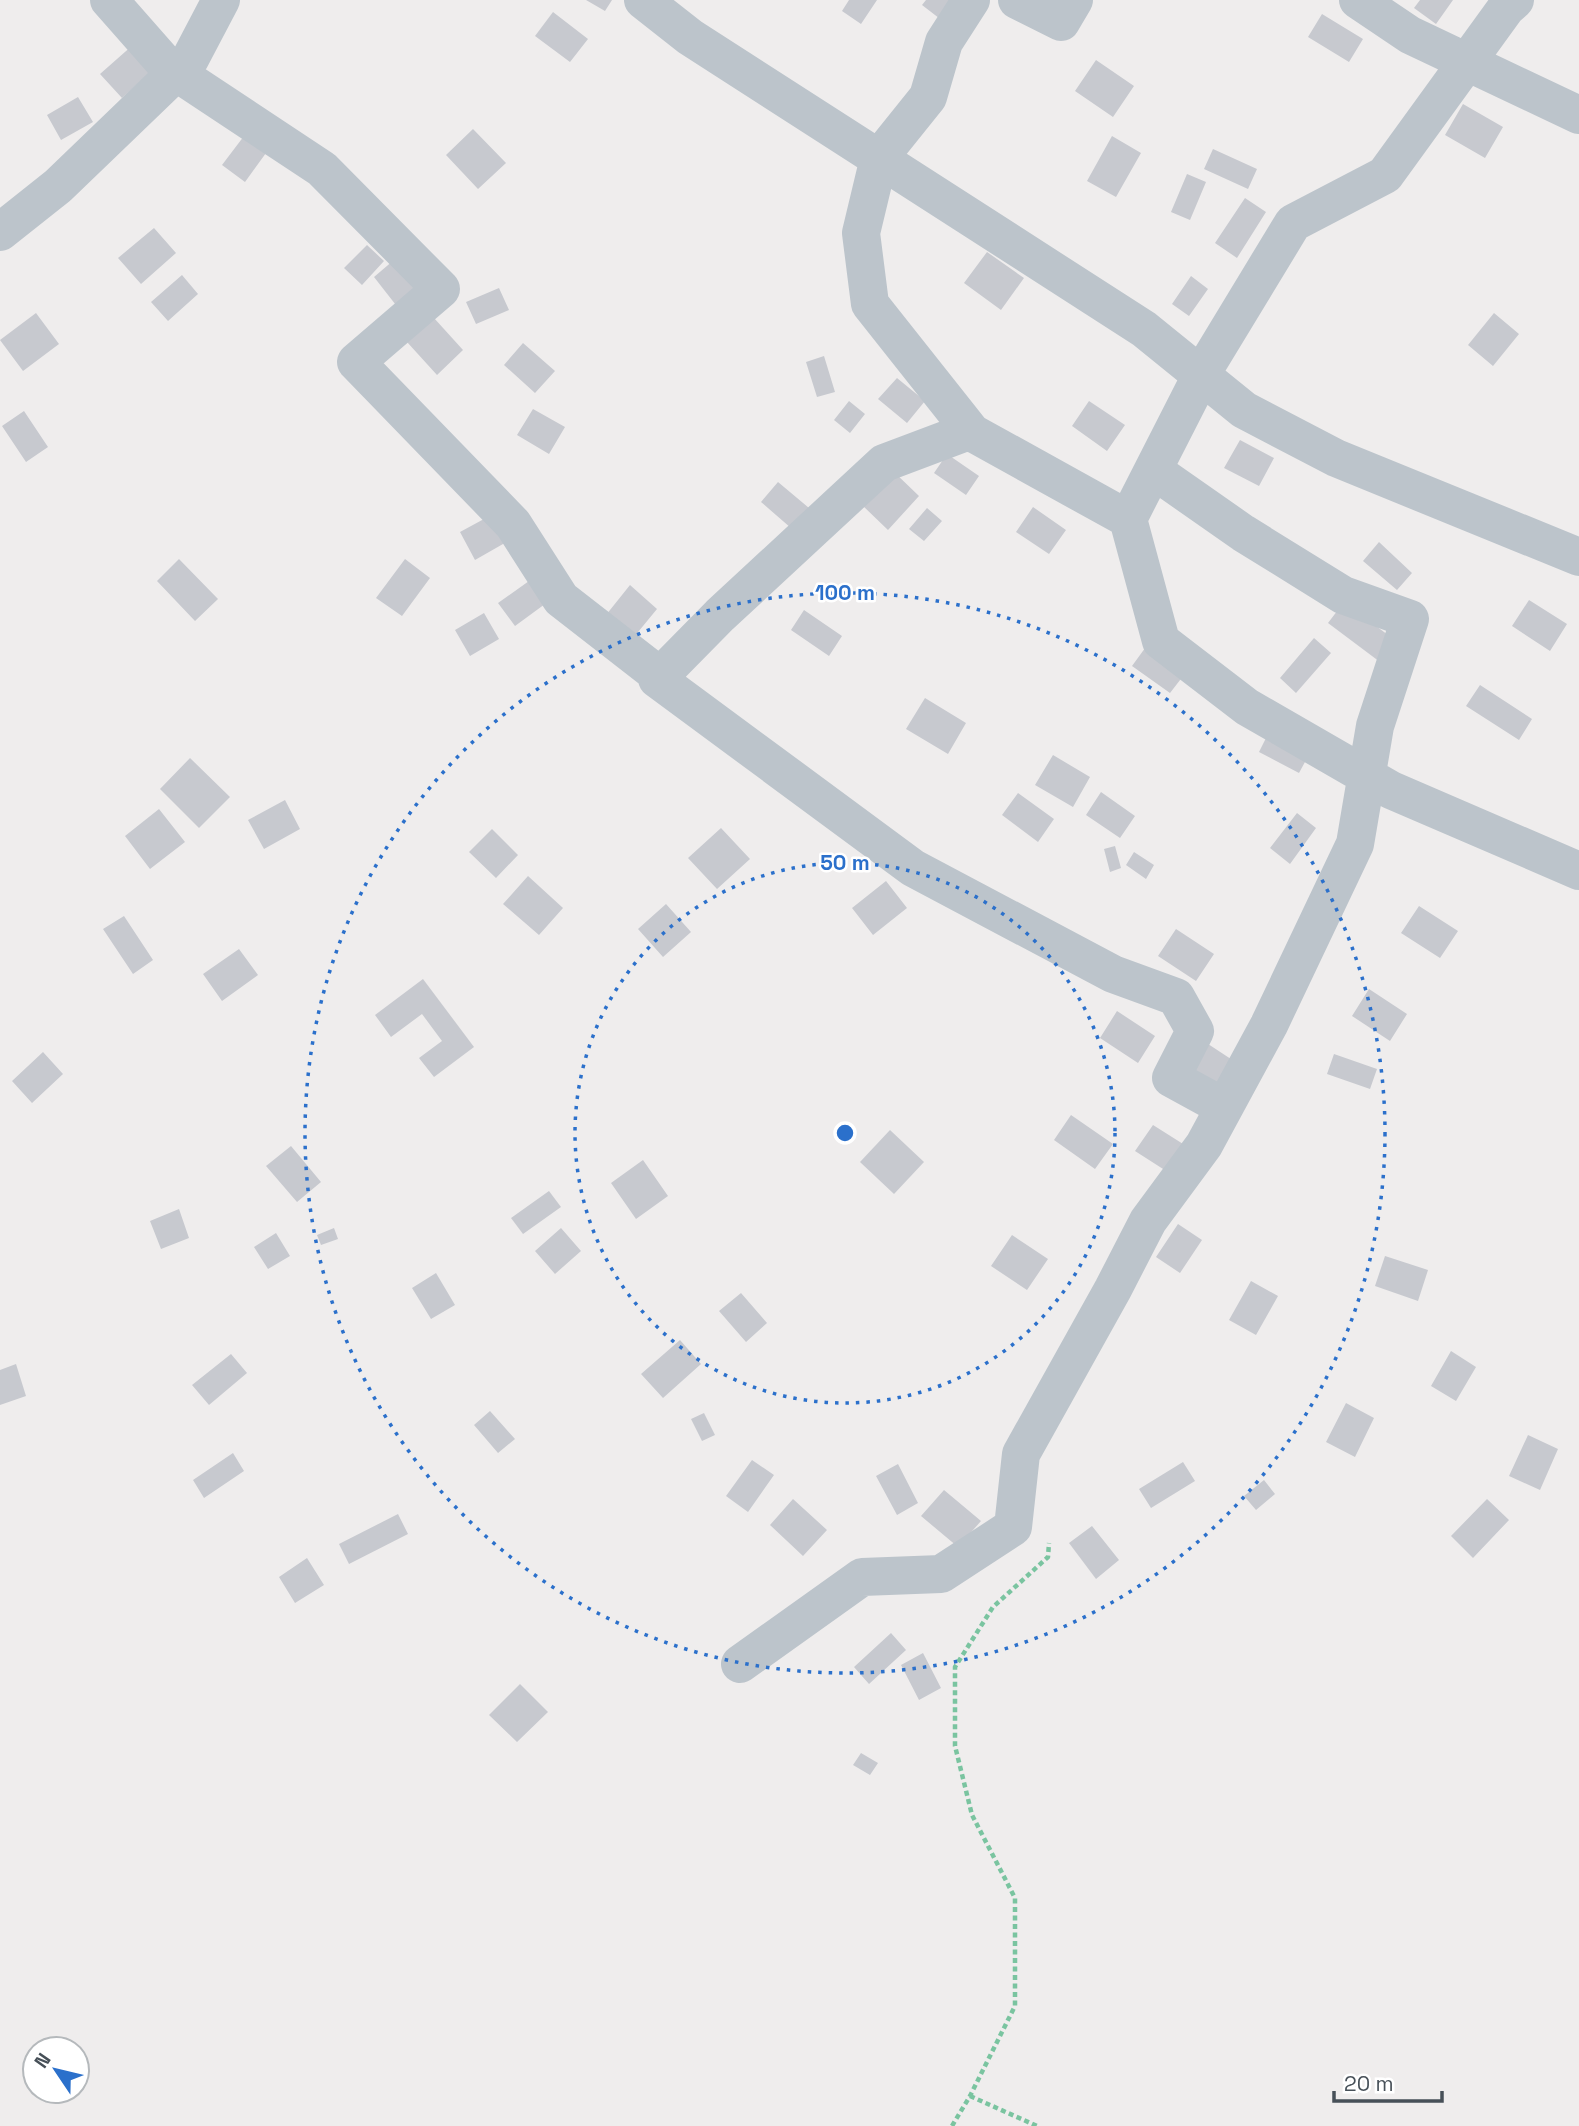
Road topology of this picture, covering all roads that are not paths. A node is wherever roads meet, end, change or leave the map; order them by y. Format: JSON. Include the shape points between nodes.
{"nodes":[{"id":1,"x":109,"y":0,"type":"edge"},
{"id":2,"x":221,"y":0,"type":"edge"},
{"id":3,"x":643,"y":0,"type":"edge"},
{"id":4,"x":971,"y":0,"type":"edge"},
{"id":5,"x":1017,"y":0,"type":"edge"},
{"id":6,"x":1074,"y":0,"type":"edge"},
{"id":7,"x":1358,"y":0,"type":"edge"},
{"id":8,"x":1515,"y":0,"type":"edge"},
{"id":9,"x":1467,"y":62,"type":"junction"},
{"id":10,"x":176,"y":72,"type":"junction"},
{"id":11,"x":1579,"y":115,"type":"edge"},
{"id":12,"x":879,"y":158,"type":"junction"},
{"id":13,"x":0,"y":232,"type":"edge"},
{"id":14,"x":1202,"y":375,"type":"junction"},
{"id":15,"x":973,"y":434,"type":"junction"},
{"id":16,"x":1153,"y":470,"type":"junction"},
{"id":17,"x":1128,"y":519,"type":"junction"},
{"id":18,"x":1579,"y":556,"type":"edge"},
{"id":19,"x":660,"y":676,"type":"junction"},
{"id":20,"x":1366,"y":775,"type":"junction"},
{"id":21,"x":1579,"y":871,"type":"edge"},
{"id":22,"x":1224,"y":1107,"type":"junction"},
{"id":23,"x":740,"y":1664,"type":"dead end"}],
"edges":[{"from":1,"to":10,"type":"street"},
{"from":2,"to":10,"type":"street","via":[[190,59]]},
{"from":3,"to":12,"type":"street","via":[[690,37]]},
{"from":4,"to":12,"type":"street","via":[[944,42],[928,97]]},
{"from":5,"to":6,"type":"street","via":[[1061,22]]},
{"from":7,"to":9,"type":"street","via":[[1410,35]]},
{"from":8,"to":9,"type":"street"},
{"from":9,"to":11,"type":"street"},
{"from":9,"to":14,"type":"street","via":[[1385,175],[1293,223]]},
{"from":10,"to":13,"type":"street","via":[[58,186]]},
{"from":10,"to":19,"type":"street","via":[[322,169],[441,289],[356,362],[513,524],[561,599]]},
{"from":12,"to":14,"type":"street","via":[[1144,329]]},
{"from":12,"to":15,"type":"street","via":[[861,233],[870,304]]},
{"from":14,"to":16,"type":"street"},
{"from":14,"to":18,"type":"street","via":[[1244,410],[1336,458]]},
{"from":15,"to":17,"type":"street"},
{"from":15,"to":19,"type":"street","via":[[969,431],[884,463]]},
{"from":16,"to":17,"type":"street"},
{"from":16,"to":20,"type":"street","via":[[1343,595],[1410,620],[1375,726]]},
{"from":17,"to":20,"type":"street","via":[[1161,641],[1248,707]]},
{"from":19,"to":22,"type":"street","via":[[657,679],[913,869],[1113,974],[1176,997],[1195,1031],[1171,1077]]},
{"from":20,"to":21,"type":"street","via":[[1426,806]]},
{"from":20,"to":22,"type":"street","via":[[1355,844],[1269,1025]]},
{"from":22,"to":23,"type":"street","via":[[1203,1145],[1147,1221],[1021,1454],[1013,1527],[941,1574],[862,1577]]}]}
